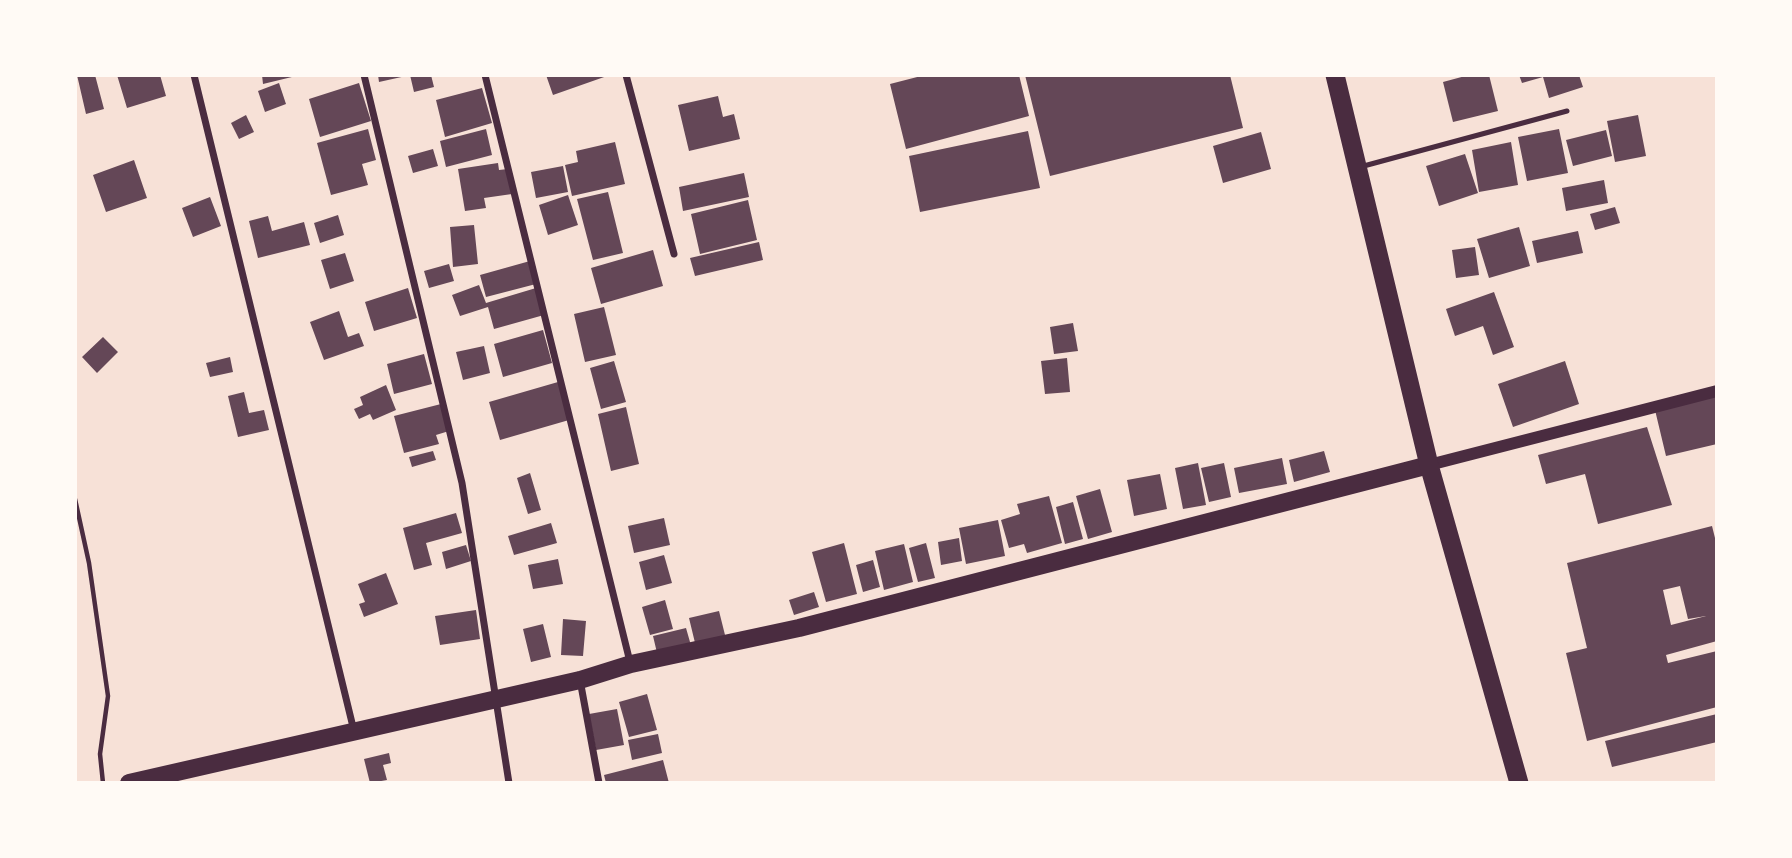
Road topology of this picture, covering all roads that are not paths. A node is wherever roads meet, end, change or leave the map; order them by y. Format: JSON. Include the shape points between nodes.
{"nodes":[{"id":1,"x":194,"y":75,"type":"edge"},
{"id":2,"x":364,"y":75,"type":"edge"},
{"id":3,"x":485,"y":75,"type":"edge"},
{"id":4,"x":626,"y":75,"type":"edge"},
{"id":5,"x":1335,"y":75,"type":"edge"},
{"id":6,"x":1567,"y":111,"type":"dead end"},
{"id":7,"x":1357,"y":168,"type":"junction"},
{"id":8,"x":674,"y":254,"type":"dead end"},
{"id":9,"x":1717,"y":391,"type":"edge"},
{"id":10,"x":1429,"y":465,"type":"junction"},
{"id":11,"x":631,"y":664,"type":"junction"},
{"id":12,"x":580,"y":680,"type":"junction"},
{"id":13,"x":496,"y":698,"type":"junction"},
{"id":14,"x":354,"y":732,"type":"junction"},
{"id":15,"x":129,"y":783,"type":"edge"},
{"id":16,"x":509,"y":783,"type":"edge"},
{"id":17,"x":600,"y":783,"type":"edge"},
{"id":18,"x":1520,"y":783,"type":"edge"}],
"edges":[{"from":1,"to":14,"type":"street"},
{"from":2,"to":13,"type":"street","via":[[462,483]]},
{"from":3,"to":11,"type":"street"},
{"from":4,"to":8,"type":"street"},
{"from":5,"to":7,"type":"highway"},
{"from":6,"to":7,"type":"lane"},
{"from":7,"to":10,"type":"highway"},
{"from":9,"to":10,"type":"street"},
{"from":10,"to":11,"type":"main road","via":[[799,628]]},
{"from":10,"to":18,"type":"highway"},
{"from":11,"to":12,"type":"main road"},
{"from":12,"to":13,"type":"main road"},
{"from":12,"to":17,"type":"street"},
{"from":13,"to":14,"type":"main road"},
{"from":13,"to":16,"type":"street"},
{"from":14,"to":15,"type":"main road"}]}
